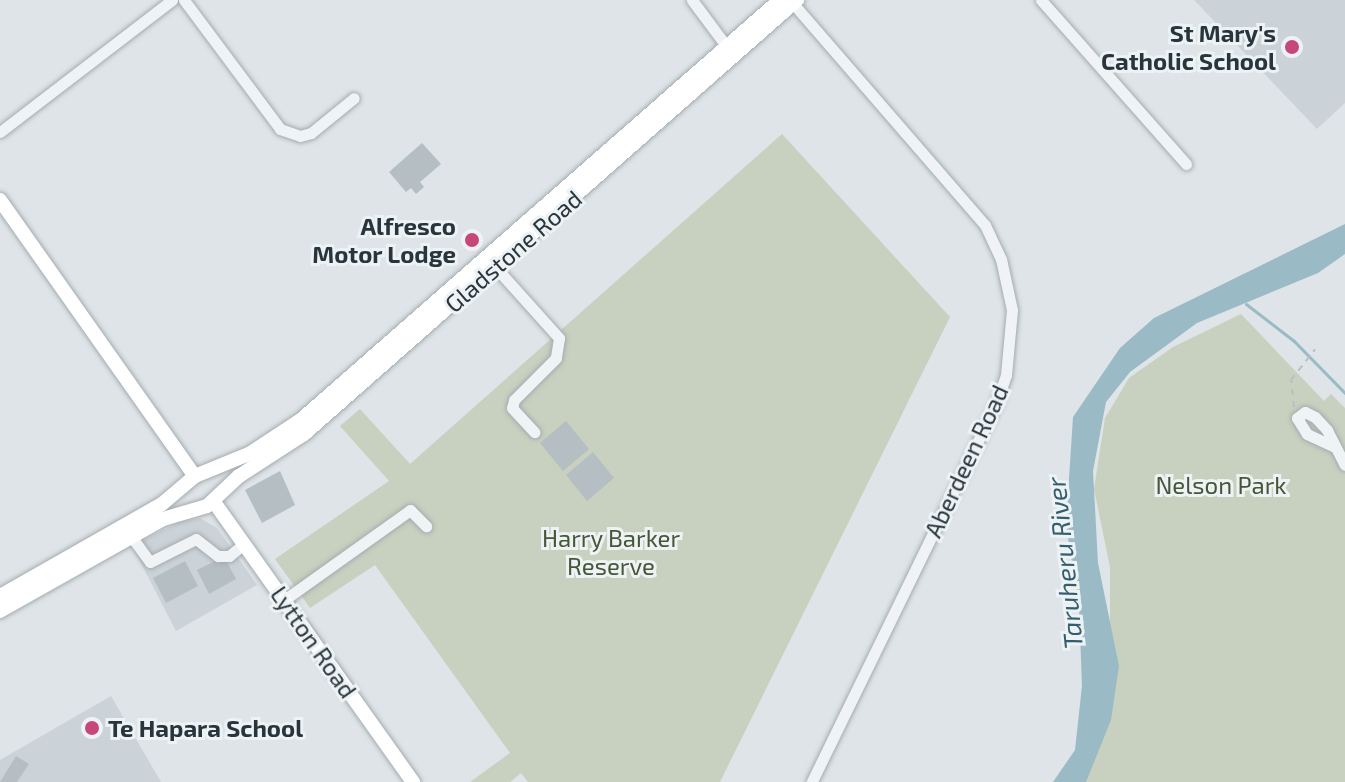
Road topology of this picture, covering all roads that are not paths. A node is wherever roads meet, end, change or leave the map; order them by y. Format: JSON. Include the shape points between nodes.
{"nodes":[{"id":1,"x":172,"y":0,"type":"edge"},
{"id":2,"x":184,"y":0,"type":"edge"},
{"id":3,"x":692,"y":0,"type":"edge"},
{"id":4,"x":1041,"y":0,"type":"edge"},
{"id":5,"x":790,"y":1,"type":"edge"},
{"id":6,"x":730,"y":52,"type":"junction"},
{"id":7,"x":354,"y":98,"type":"dead end"},
{"id":8,"x":0,"y":132,"type":"edge"},
{"id":9,"x":1186,"y":164,"type":"dead end"},
{"id":10,"x":0,"y":200,"type":"edge"},
{"id":11,"x":490,"y":262,"type":"junction"},
{"id":12,"x":534,"y":432,"type":"dead end"},
{"id":13,"x":1335,"y":447,"type":"junction"},
{"id":14,"x":1345,"y":465,"type":"edge"},
{"id":15,"x":196,"y":478,"type":"junction"},
{"id":16,"x":212,"y":500,"type":"junction"},
{"id":17,"x":426,"y":526,"type":"dead end"},
{"id":18,"x":131,"y":536,"type":"junction"},
{"id":19,"x":244,"y":544,"type":"junction"},
{"id":20,"x":0,"y":596,"type":"edge"},
{"id":21,"x":284,"y":600,"type":"junction"},
{"id":22,"x":0,"y":611,"type":"edge"},
{"id":23,"x":413,"y":782,"type":"edge"},
{"id":24,"x":812,"y":782,"type":"edge"}],
"edges":[{"from":1,"to":8,"type":"street"},
{"from":2,"to":7,"type":"street","via":[[271,121],[289,134],[311,133]]},
{"from":3,"to":6,"type":"street"},
{"from":4,"to":9,"type":"street"},
{"from":5,"to":6,"type":"main road","name":"Gladstone Road"},
{"from":5,"to":24,"type":"street","name":"Aberdeen Road","via":[[985,225],[1001,259],[1012,310],[1006,375],[996,404]]},
{"from":6,"to":11,"type":"main road","name":"Gladstone Road"},
{"from":10,"to":15,"type":"main road"},
{"from":11,"to":12,"type":"street","via":[[559,338],[556,358],[514,400],[512,408]]},
{"from":11,"to":15,"type":"main road","name":"Gladstone Road","via":[[274,441]]},
{"from":11,"to":16,"type":"main road","name":"Gladstone Road","via":[[304,434]]},
{"from":13,"to":13,"type":"street","via":[[1307,434],[1297,418],[1305,412],[1315,417]]},
{"from":13,"to":14,"type":"street"},
{"from":15,"to":16,"type":"main road","via":[[217,480]]},
{"from":15,"to":16,"type":"main road","via":[[190,499]]},
{"from":15,"to":20,"type":"main road","name":"Gladstone Road"},
{"from":16,"to":18,"type":"main road","name":"Gladstone Road"},
{"from":16,"to":19,"type":"main road","name":"Lytton Road"},
{"from":17,"to":21,"type":"street","via":[[410,510]]},
{"from":18,"to":19,"type":"street","via":[[150,562],[196,539],[218,556],[229,556]]},
{"from":18,"to":22,"type":"main road","name":"Gladstone Road"},
{"from":19,"to":21,"type":"main road","name":"Lytton Road"},
{"from":21,"to":23,"type":"main road","name":"Lytton Road"}]}
